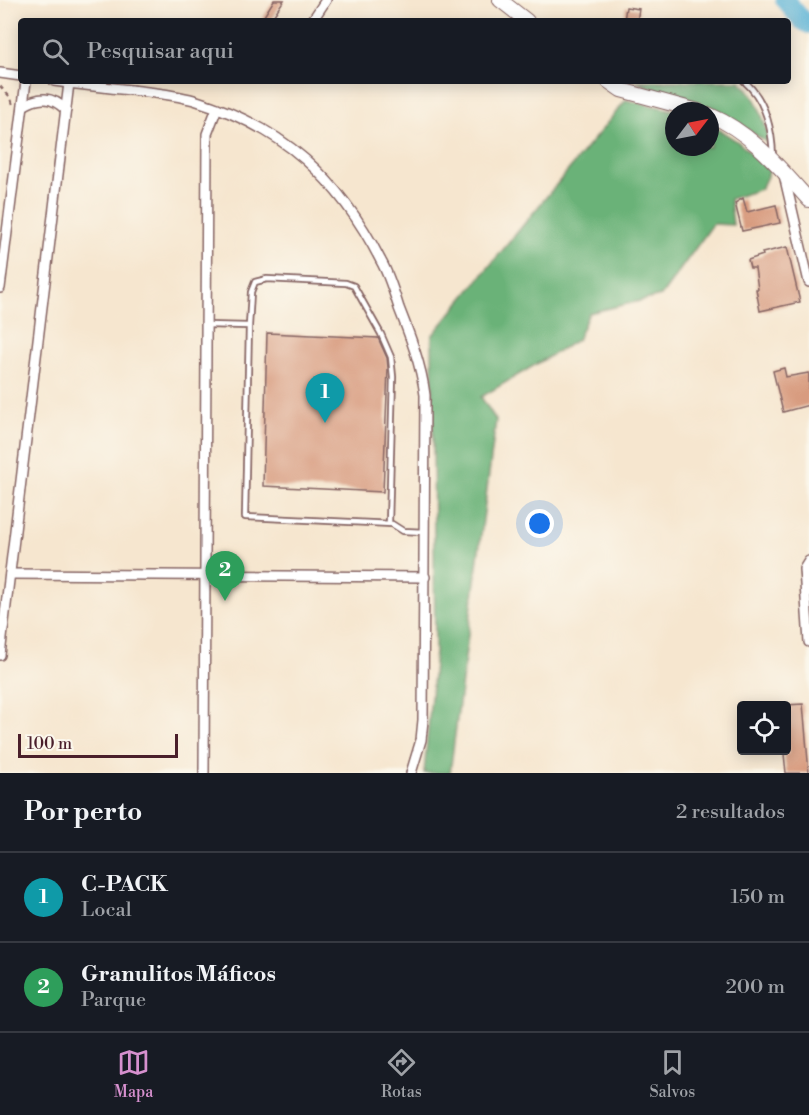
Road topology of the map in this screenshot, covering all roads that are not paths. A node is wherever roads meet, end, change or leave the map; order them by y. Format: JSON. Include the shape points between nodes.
{"nodes":[{"id":1,"x":326,"y":0,"type":"edge"},
{"id":2,"x":500,"y":0,"type":"edge"},
{"id":3,"x":314,"y":18,"type":"edge"},
{"id":4,"x":523,"y":18,"type":"edge"},
{"id":5,"x":0,"y":73,"type":"edge"},
{"id":6,"x":18,"y":76,"type":"edge"},
{"id":7,"x":26,"y":84,"type":"edge"},
{"id":8,"x":69,"y":84,"type":"edge"},
{"id":9,"x":78,"y":84,"type":"edge"},
{"id":10,"x":612,"y":84,"type":"edge"},
{"id":11,"x":746,"y":84,"type":"edge"},
{"id":12,"x":665,"y":102,"type":"edge"},
{"id":13,"x":22,"y":106,"type":"junction"},
{"id":14,"x":217,"y":108,"type":"junction"},
{"id":15,"x":66,"y":110,"type":"junction"},
{"id":16,"x":719,"y":120,"type":"edge"},
{"id":17,"x":773,"y":161,"type":"junction"},
{"id":18,"x":783,"y":172,"type":"junction"},
{"id":19,"x":809,"y":200,"type":"edge"},
{"id":20,"x":809,"y":282,"type":"edge"},
{"id":21,"x":0,"y":288,"type":"edge"},
{"id":22,"x":207,"y":325,"type":"junction"},
{"id":23,"x":249,"y":326,"type":"junction"},
{"id":24,"x":389,"y":524,"type":"junction"},
{"id":25,"x":425,"y":532,"type":"junction"},
{"id":26,"x":809,"y":561,"type":"edge"},
{"id":27,"x":10,"y":574,"type":"junction"},
{"id":28,"x":205,"y":576,"type":"junction"},
{"id":29,"x":424,"y":577,"type":"junction"},
{"id":30,"x":809,"y":642,"type":"edge"},
{"id":31,"x":0,"y":655,"type":"edge"},
{"id":32,"x":204,"y":773,"type":"edge"},
{"id":33,"x":411,"y":773,"type":"edge"}],
"edges":[{"from":1,"to":3,"type":"street"},
{"from":2,"to":4,"type":"street"},
{"from":5,"to":6,"type":"street"},
{"from":7,"to":13,"type":"street"},
{"from":8,"to":15,"type":"street"},
{"from":9,"to":14,"type":"street","via":[[163,94]]},
{"from":10,"to":12,"type":"street"},
{"from":11,"to":17,"type":"lane","via":[[760,102],[770,126]]},
{"from":13,"to":15,"type":"street","via":[[41,98],[51,99]]},
{"from":13,"to":21,"type":"street"},
{"from":14,"to":22,"type":"street","via":[[207,134]]},
{"from":14,"to":25,"type":"street","via":[[277,137],[312,164],[362,225],[382,263],[422,374]]},
{"from":15,"to":27,"type":"street"},
{"from":16,"to":17,"type":"street","via":[[742,131]]},
{"from":17,"to":18,"type":"street"},
{"from":18,"to":19,"type":"street"},
{"from":18,"to":20,"type":"street"},
{"from":22,"to":23,"type":"lane"},
{"from":22,"to":28,"type":"street"},
{"from":23,"to":24,"type":"lane","via":[[245,517]]},
{"from":23,"to":24,"type":"lane","via":[[255,282],[267,279],[354,286],[391,357]]},
{"from":24,"to":25,"type":"lane","via":[[403,531]]},
{"from":25,"to":29,"type":"street"},
{"from":26,"to":30,"type":"street","via":[[804,569]]},
{"from":27,"to":28,"type":"street"},
{"from":27,"to":31,"type":"street"},
{"from":28,"to":29,"type":"street"},
{"from":28,"to":32,"type":"street"},
{"from":29,"to":33,"type":"street","via":[[423,720]]}]}
